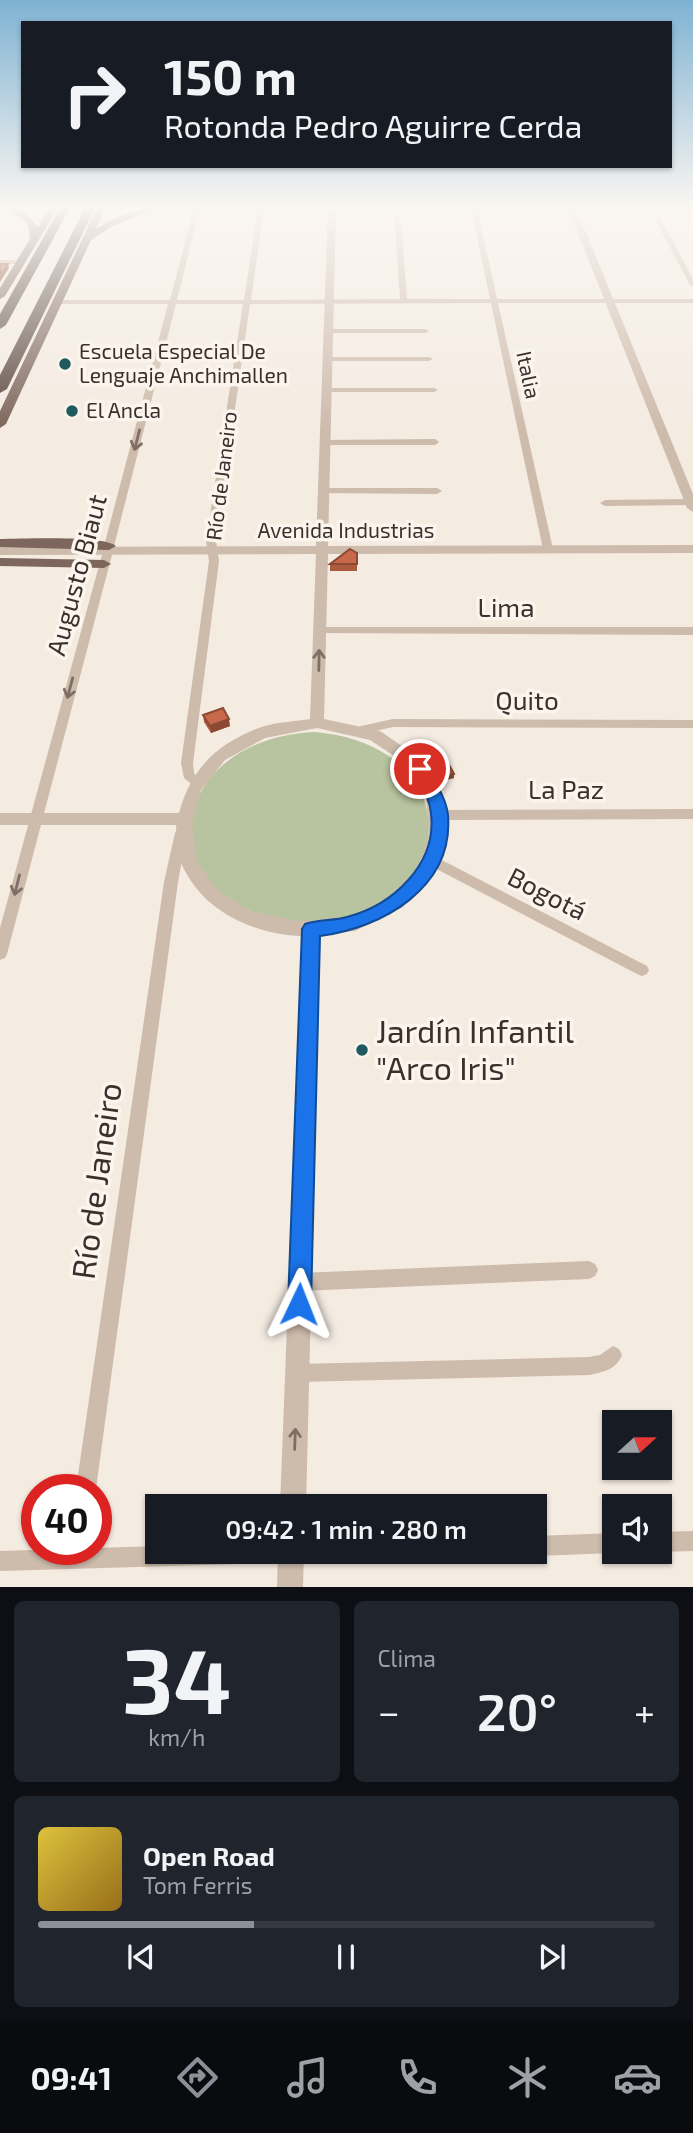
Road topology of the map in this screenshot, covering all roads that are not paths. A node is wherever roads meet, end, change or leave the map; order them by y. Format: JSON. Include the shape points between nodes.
{"nodes":[{"id":1,"x":13,"y":282,"type":"edge"},
{"id":2,"x":24,"y":282,"type":"edge"},
{"id":3,"x":54,"y":282,"type":"edge"},
{"id":4,"x":66,"y":282,"type":"edge"},
{"id":5,"x":177,"y":282,"type":"edge"},
{"id":6,"x":249,"y":282,"type":"edge"},
{"id":7,"x":329,"y":282,"type":"edge"},
{"id":8,"x":403,"y":282,"type":"edge"},
{"id":9,"x":490,"y":282,"type":"edge"},
{"id":10,"x":601,"y":282,"type":"edge"},
{"id":11,"x":609,"y":301,"type":"junction"},
{"id":12,"x":693,"y":301,"type":"edge"},
{"id":13,"x":56,"y":302,"type":"junction"},
{"id":14,"x":172,"y":302,"type":"junction"},
{"id":15,"x":246,"y":302,"type":"junction"},
{"id":16,"x":328,"y":302,"type":"junction"},
{"id":17,"x":404,"y":302,"type":"junction"},
{"id":18,"x":494,"y":302,"type":"junction"},
{"id":19,"x":0,"y":310,"type":"edge"},
{"id":20,"x":0,"y":325,"type":"edge"},
{"id":21,"x":328,"y":331,"type":"junction"},
{"id":22,"x":425,"y":331,"type":"dead end"},
{"id":23,"x":42,"y":332,"type":"junction"},
{"id":24,"x":327,"y":359,"type":"junction"},
{"id":25,"x":429,"y":359,"type":"dead end"},
{"id":26,"x":326,"y":390,"type":"junction"},
{"id":27,"x":434,"y":390,"type":"dead end"},
{"id":28,"x":0,"y":392,"type":"edge"},
{"id":29,"x":0,"y":424,"type":"edge"},
{"id":30,"x":435,"y":442,"type":"dead end"},
{"id":31,"x":324,"y":443,"type":"junction"},
{"id":32,"x":323,"y":491,"type":"junction"},
{"id":33,"x":437,"y":491,"type":"dead end"},
{"id":34,"x":605,"y":503,"type":"dead end"},
{"id":35,"x":692,"y":505,"type":"edge"},
{"id":36,"x":0,"y":543,"type":"edge"},
{"id":37,"x":548,"y":549,"type":"junction"},
{"id":38,"x":693,"y":549,"type":"edge"},
{"id":39,"x":321,"y":550,"type":"junction"},
{"id":40,"x":0,"y":551,"type":"edge"},
{"id":41,"x":212,"y":551,"type":"junction"},
{"id":42,"x":107,"y":554,"type":"junction"},
{"id":43,"x":0,"y":562,"type":"edge"},
{"id":44,"x":319,"y":631,"type":"junction"},
{"id":45,"x":693,"y":631,"type":"edge"},
{"id":46,"x":317,"y":723,"type":"junction"},
{"id":47,"x":693,"y":724,"type":"edge"},
{"id":48,"x":362,"y":730,"type":"junction"},
{"id":49,"x":195,"y":782,"type":"junction"},
{"id":50,"x":693,"y":814,"type":"edge"},
{"id":51,"x":440,"y":815,"type":"junction"},
{"id":52,"x":0,"y":819,"type":"edge"},
{"id":53,"x":34,"y":819,"type":"junction"},
{"id":54,"x":182,"y":824,"type":"junction"},
{"id":55,"x":432,"y":860,"type":"junction"},
{"id":56,"x":197,"y":877,"type":"junction"},
{"id":57,"x":171,"y":882,"type":"junction"},
{"id":58,"x":311,"y":929,"type":"junction"},
{"id":59,"x":0,"y":954,"type":"edge"},
{"id":60,"x":642,"y":970,"type":"dead end"},
{"id":61,"x":589,"y":1270,"type":"dead end"},
{"id":62,"x":300,"y":1282,"type":"junction"},
{"id":63,"x":613,"y":1355,"type":"dead end"},
{"id":64,"x":297,"y":1373,"type":"junction"},
{"id":65,"x":88,"y":1474,"type":"edge"},
{"id":66,"x":293,"y":1494,"type":"edge"},
{"id":67,"x":693,"y":1541,"type":"edge"},
{"id":68,"x":672,"y":1542,"type":"edge"},
{"id":69,"x":602,"y":1544,"type":"edge"},
{"id":70,"x":547,"y":1546,"type":"edge"},
{"id":71,"x":112,"y":1554,"type":"edge"},
{"id":72,"x":145,"y":1554,"type":"edge"},
{"id":73,"x":21,"y":1559,"type":"edge"},
{"id":74,"x":0,"y":1561,"type":"edge"},
{"id":75,"x":291,"y":1564,"type":"edge"},
{"id":76,"x":290,"y":1587,"type":"edge"}],
"edges":[{"from":1,"to":19,"type":"highway"},
{"from":2,"to":20,"type":"highway"},
{"from":3,"to":28,"type":"highway"},
{"from":4,"to":13,"type":"main road"},
{"from":5,"to":14,"type":"street","name":"Augusto Biaut"},
{"from":6,"to":15,"type":"street","name":"Río de Janeiro"},
{"from":7,"to":16,"type":"street"},
{"from":8,"to":17,"type":"street"},
{"from":9,"to":18,"type":"street","name":"Italia"},
{"from":10,"to":11,"type":"street"},
{"from":11,"to":12,"type":"street"},
{"from":11,"to":18,"type":"street"},
{"from":11,"to":35,"type":"street"},
{"from":13,"to":14,"type":"street"},
{"from":13,"to":23,"type":"main road"},
{"from":14,"to":15,"type":"street"},
{"from":14,"to":42,"type":"street","name":"Augusto Biaut","one_way":true},
{"from":15,"to":16,"type":"street"},
{"from":15,"to":41,"type":"street","name":"Río de Janeiro"},
{"from":16,"to":17,"type":"street"},
{"from":16,"to":21,"type":"street"},
{"from":17,"to":18,"type":"street"},
{"from":18,"to":37,"type":"street","name":"Italia"},
{"from":21,"to":22,"type":"street"},
{"from":21,"to":24,"type":"street"},
{"from":23,"to":28,"type":"highway"},
{"from":23,"to":29,"type":"main road"},
{"from":24,"to":25,"type":"street"},
{"from":24,"to":26,"type":"street"},
{"from":26,"to":27,"type":"street"},
{"from":26,"to":31,"type":"street"},
{"from":30,"to":31,"type":"street"},
{"from":31,"to":32,"type":"street"},
{"from":32,"to":33,"type":"street"},
{"from":32,"to":39,"type":"street"},
{"from":34,"to":35,"type":"street"},
{"from":36,"to":42,"type":"main road","via":[[75,542]]},
{"from":37,"to":38,"type":"street","name":"Avenida Industrias"},
{"from":37,"to":39,"type":"street","name":"Avenida Industrias"},
{"from":39,"to":41,"type":"street","name":"Avenida Industrias"},
{"from":39,"to":44,"type":"street"},
{"from":40,"to":42,"type":"street","name":"Avenida Industrias"},
{"from":41,"to":42,"type":"street","name":"Avenida Industrias"},
{"from":41,"to":49,"type":"street","name":"Río de Janeiro","via":[[187,763],[188,775]]},
{"from":42,"to":43,"type":"main road"},
{"from":42,"to":53,"type":"street","name":"Augusto Biaut","one_way":true},
{"from":44,"to":45,"type":"street","name":"Lima"},
{"from":46,"to":44,"type":"street","one_way":true},
{"from":46,"to":48,"type":"street"},
{"from":46,"to":49,"type":"street","via":[[253,735],[220,755]]},
{"from":47,"to":48,"type":"street","name":"Quito","via":[[393,723]]},
{"from":48,"to":51,"type":"street","via":[[395,746],[420,769]]},
{"from":49,"to":54,"type":"street"},
{"from":50,"to":51,"type":"street","name":"La Paz"},
{"from":51,"to":55,"type":"street"},
{"from":52,"to":53,"type":"street"},
{"from":53,"to":54,"type":"street"},
{"from":53,"to":59,"type":"street","name":"Augusto Biaut","one_way":true},
{"from":54,"to":56,"type":"street","via":[[188,862]]},
{"from":54,"to":57,"type":"street","name":"Río de Janeiro"},
{"from":55,"to":58,"type":"street","via":[[405,895],[379,913],[346,925]]},
{"from":55,"to":60,"type":"street","name":"Bogotá"},
{"from":56,"to":57,"type":"street"},
{"from":56,"to":58,"type":"street","via":[[213,895],[246,916],[279,927]]},
{"from":57,"to":65,"type":"street","name":"Río de Janeiro"},
{"from":58,"to":62,"type":"street"},
{"from":61,"to":62,"type":"street"},
{"from":62,"to":64,"type":"street"},
{"from":63,"to":64,"type":"street","via":[[604,1363],[589,1366]]},
{"from":66,"to":64,"type":"street","one_way":true},
{"from":67,"to":68,"type":"street"},
{"from":69,"to":70,"type":"street"},
{"from":71,"to":72,"type":"street"},
{"from":73,"to":74,"type":"street"},
{"from":75,"to":76,"type":"street"}]}
